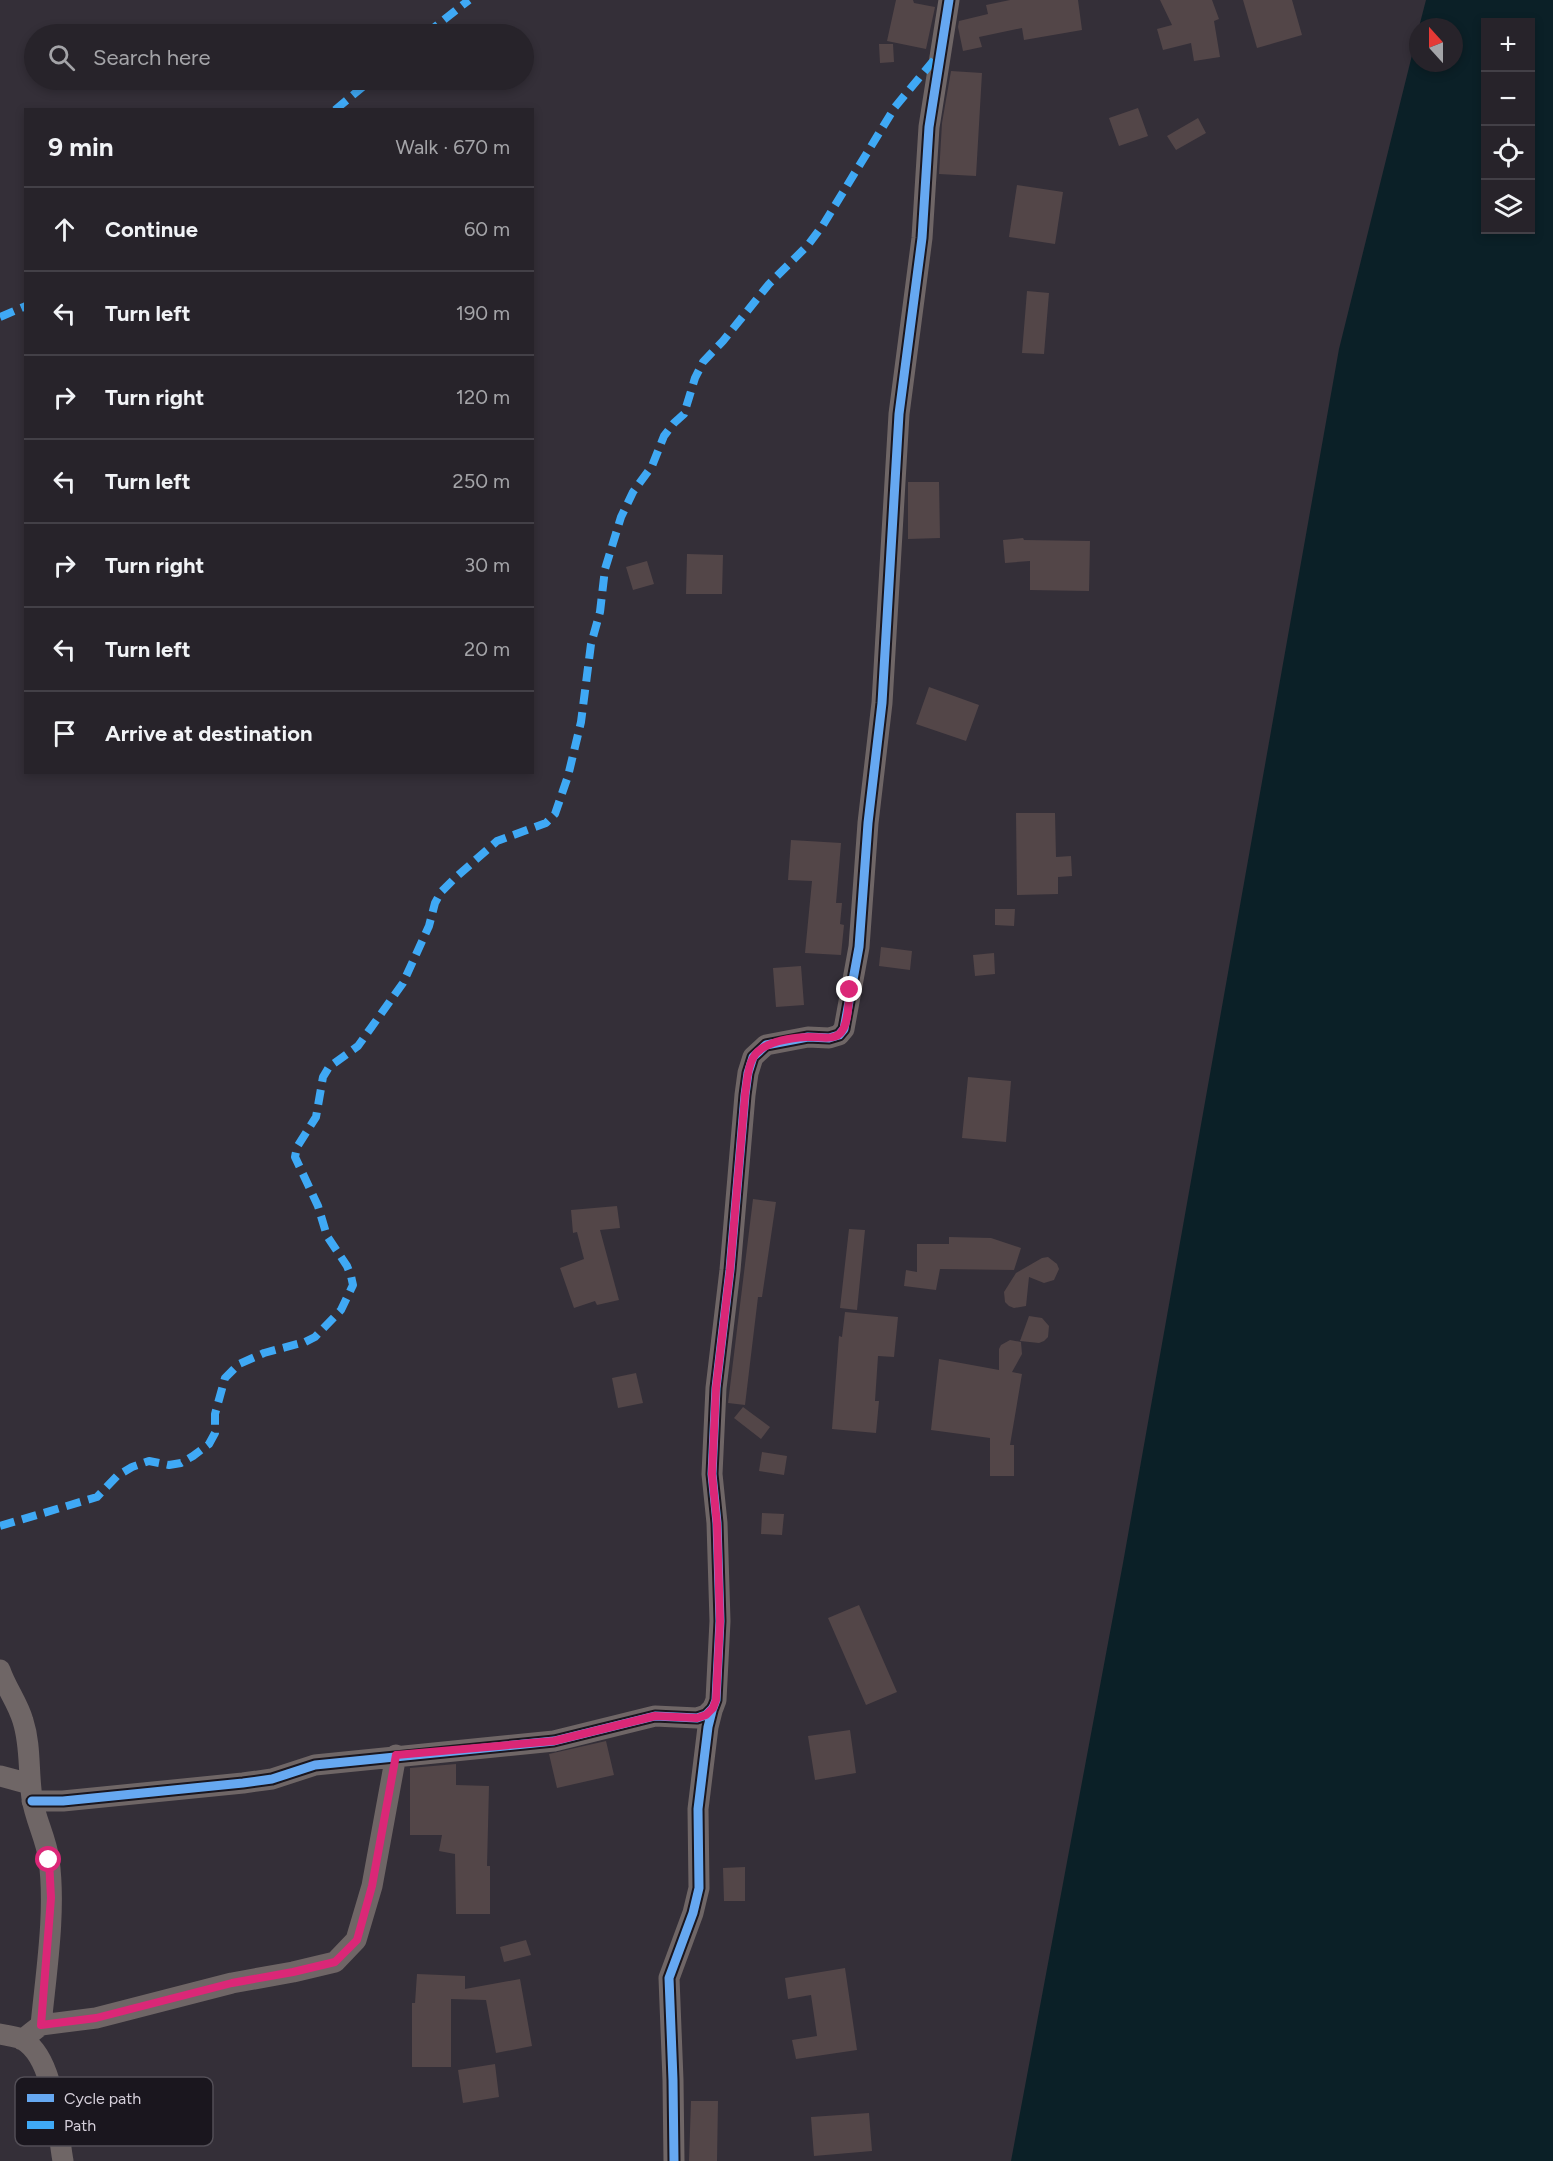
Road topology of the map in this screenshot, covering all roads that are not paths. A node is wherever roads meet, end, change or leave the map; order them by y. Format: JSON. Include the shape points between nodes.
{"nodes":[{"id":1,"x":949,"y":0,"type":"edge"},
{"id":2,"x":0,"y":1670,"type":"edge"},
{"id":3,"x":713,"y":1707,"type":"junction"},
{"id":4,"x":396,"y":1755,"type":"junction"},
{"id":5,"x":0,"y":1776,"type":"edge"},
{"id":6,"x":31,"y":1793,"type":"junction"},
{"id":7,"x":41,"y":2025,"type":"junction"},
{"id":8,"x":0,"y":2034,"type":"edge"},
{"id":9,"x":22,"y":2040,"type":"junction"},
{"id":10,"x":48,"y":2077,"type":"edge"},
{"id":11,"x":61,"y":2146,"type":"edge"},
{"id":12,"x":63,"y":2161,"type":"edge"},
{"id":13,"x":674,"y":2161,"type":"edge"}],
"edges":[{"from":1,"to":3,"type":"street","via":[[929,127],[922,238],[899,414],[882,703],[859,947],[844,1029],[829,1038],[808,1037],[766,1045],[753,1057],[745,1095],[716,1388],[712,1474],[720,1621]]},
{"from":2,"to":6,"type":"street","via":[[22,1717],[29,1743]]},
{"from":3,"to":4,"type":"street","via":[[697,1718],[655,1716],[554,1741]]},
{"from":3,"to":13,"type":"street","via":[[698,1809],[699,1888],[669,1978]]},
{"from":4,"to":6,"type":"street","via":[[315,1765],[273,1779],[243,1783],[81,1799]]},
{"from":4,"to":7,"type":"street","via":[[372,1886],[357,1940],[335,1962],[232,1983],[96,2018]]},
{"from":5,"to":6,"type":"street"},
{"from":6,"to":7,"type":"street","via":[[49,1860],[51,1898]]},
{"from":7,"to":9,"type":"street"},
{"from":8,"to":9,"type":"street"},
{"from":9,"to":10,"type":"street","via":[[36,2052]]},
{"from":11,"to":12,"type":"street"}]}
